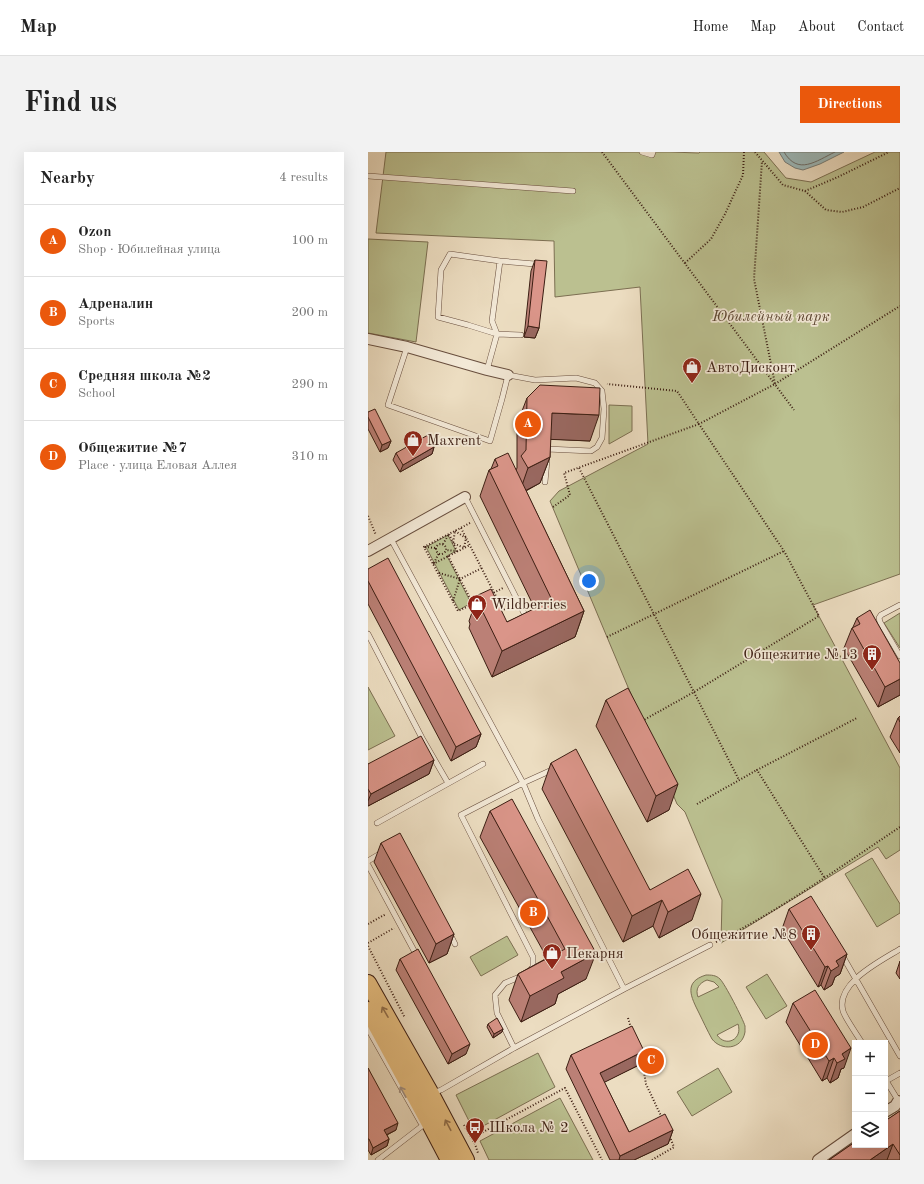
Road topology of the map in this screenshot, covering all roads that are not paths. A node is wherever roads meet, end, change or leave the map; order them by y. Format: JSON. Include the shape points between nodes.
{"nodes":[{"id":1,"x":642,"y":152,"type":"edge"},
{"id":2,"x":653,"y":152,"type":"edge"},
{"id":3,"x":368,"y":176,"type":"edge"},
{"id":4,"x":573,"y":191,"type":"dead end"},
{"id":5,"x":500,"y":261,"type":"junction"},
{"id":6,"x":535,"y":264,"type":"edge"},
{"id":7,"x":498,"y":334,"type":"junction"},
{"id":8,"x":521,"y":335,"type":"dead end"},
{"id":9,"x":368,"y":339,"type":"edge"},
{"id":10,"x":407,"y":347,"type":"junction"},
{"id":11,"x":487,"y":370,"type":"junction"},
{"id":12,"x":508,"y":375,"type":"junction"},
{"id":13,"x":545,"y":482,"type":"dead end"},
{"id":14,"x":465,"y":497,"type":"joint"},
{"id":15,"x":391,"y":539,"type":"junction"},
{"id":16,"x":368,"y":549,"type":"edge"},
{"id":17,"x":900,"y":605,"type":"edge"},
{"id":18,"x":520,"y":622,"type":"edge"},
{"id":19,"x":368,"y":634,"type":"edge"},
{"id":20,"x":900,"y":656,"type":"edge"},
{"id":21,"x":422,"y":738,"type":"junction"},
{"id":22,"x":416,"y":741,"type":"edge"},
{"id":23,"x":483,"y":764,"type":"dead end"},
{"id":24,"x":560,"y":766,"type":"edge"},
{"id":25,"x":448,"y":783,"type":"junction"},
{"id":26,"x":523,"y":783,"type":"junction"},
{"id":27,"x":376,"y":823,"type":"dead end"},
{"id":28,"x":388,"y":849,"type":"edge"},
{"id":29,"x":368,"y":861,"type":"edge"},
{"id":30,"x":368,"y":865,"type":"edge"},
{"id":31,"x":448,"y":930,"type":"edge"},
{"id":32,"x":455,"y":944,"type":"dead end"},
{"id":33,"x":710,"y":945,"type":"road end"},
{"id":34,"x":900,"y":949,"type":"edge"},
{"id":35,"x":841,"y":952,"type":"edge"},
{"id":36,"x":420,"y":962,"type":"edge"},
{"id":37,"x":856,"y":978,"type":"junction"},
{"id":38,"x":368,"y":983,"type":"edge"},
{"id":39,"x":624,"y":989,"type":"junction"},
{"id":40,"x":368,"y":1010,"type":"edge"},
{"id":41,"x":368,"y":1029,"type":"edge"},
{"id":42,"x":860,"y":1040,"type":"edge"},
{"id":43,"x":514,"y":1048,"type":"junction"},
{"id":44,"x":900,"y":1056,"type":"edge"},
{"id":45,"x":900,"y":1073,"type":"edge"},
{"id":46,"x":888,"y":1079,"type":"edge"},
{"id":47,"x":888,"y":1083,"type":"edge"},
{"id":48,"x":431,"y":1094,"type":"junction"},
{"id":49,"x":898,"y":1101,"type":"joint"},
{"id":50,"x":888,"y":1110,"type":"edge"},
{"id":51,"x":426,"y":1124,"type":"junction"},
{"id":52,"x":852,"y":1136,"type":"edge"},
{"id":53,"x":378,"y":1160,"type":"edge"},
{"id":54,"x":449,"y":1160,"type":"edge"},
{"id":55,"x":466,"y":1160,"type":"edge"},
{"id":56,"x":818,"y":1160,"type":"edge"}],
"edges":[{"from":1,"to":2,"type":"lane","via":[[652,155]]},
{"from":3,"to":4,"type":"lane"},
{"from":5,"to":6,"type":"lane"},
{"from":5,"to":7,"type":"lane","via":[[492,321]]},
{"from":5,"to":7,"type":"lane","via":[[450,254],[441,270],[438,317]]},
{"from":7,"to":8,"type":"lane"},
{"from":7,"to":11,"type":"lane"},
{"from":9,"to":10,"type":"street"},
{"from":10,"to":11,"type":"street"},
{"from":10,"to":12,"type":"lane","via":[[388,405],[490,441]]},
{"from":11,"to":12,"type":"street"},
{"from":12,"to":13,"type":"lane","via":[[535,380],[576,378],[595,383],[602,391],[602,438],[597,447],[591,451],[548,448]]},
{"from":14,"to":15,"type":"street"},
{"from":14,"to":18,"type":"lane","via":[[527,619]]},
{"from":15,"to":16,"type":"street"},
{"from":15,"to":26,"type":"lane"},
{"from":17,"to":20,"type":"lane","via":[[879,618]]},
{"from":19,"to":21,"type":"lane"},
{"from":21,"to":22,"type":"lane"},
{"from":21,"to":25,"type":"lane"},
{"from":23,"to":25,"type":"lane"},
{"from":24,"to":26,"type":"lane"},
{"from":25,"to":27,"type":"lane"},
{"from":26,"to":39,"type":"lane","via":[[538,819]]},
{"from":26,"to":43,"type":"lane","via":[[461,815],[533,957],[534,966],[529,973],[505,983],[496,995],[497,1013]]},
{"from":28,"to":29,"type":"lane"},
{"from":30,"to":36,"type":"lane"},
{"from":31,"to":32,"type":"lane"},
{"from":33,"to":39,"type":"lane"},
{"from":34,"to":37,"type":"lane"},
{"from":35,"to":37,"type":"lane"},
{"from":37,"to":42,"type":"lane","via":[[842,1001],[843,1012]]},
{"from":37,"to":44,"type":"lane"},
{"from":48,"to":38,"type":"main road","one_way":true},
{"from":39,"to":43,"type":"lane"},
{"from":40,"to":51,"type":"main road"},
{"from":51,"to":41,"type":"lane","one_way":true},
{"from":43,"to":48,"type":"lane"},
{"from":45,"to":46,"type":"lane"},
{"from":47,"to":49,"type":"lane"},
{"from":55,"to":48,"type":"main road","one_way":true},
{"from":49,"to":50,"type":"street"},
{"from":51,"to":53,"type":"lane"},
{"from":51,"to":54,"type":"main road"},
{"from":52,"to":56,"type":"street"}]}
